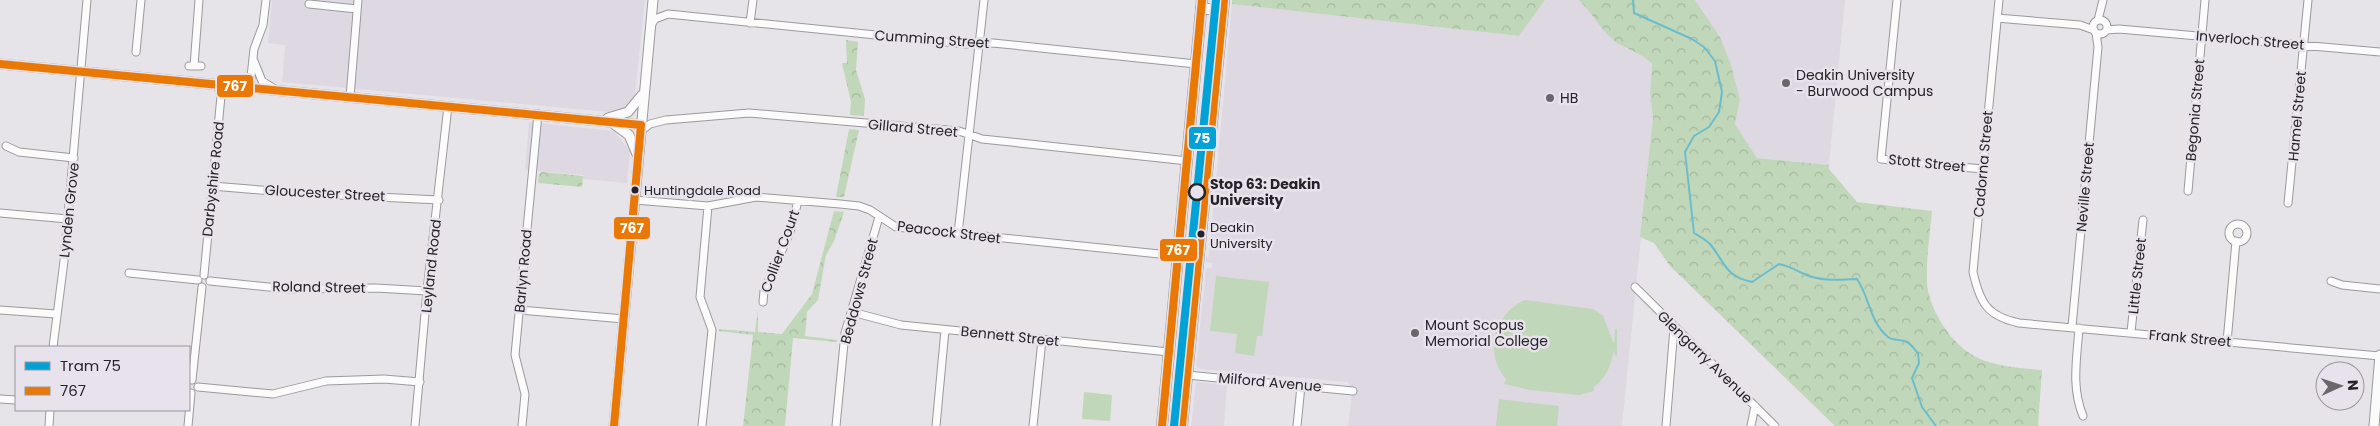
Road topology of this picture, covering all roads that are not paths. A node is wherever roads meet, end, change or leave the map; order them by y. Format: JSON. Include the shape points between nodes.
{"nodes":[{"id":1,"x":87,"y":0,"type":"edge"},
{"id":2,"x":141,"y":0,"type":"edge"},
{"id":3,"x":199,"y":0,"type":"edge"},
{"id":4,"x":266,"y":0,"type":"edge"},
{"id":5,"x":358,"y":0,"type":"edge"},
{"id":6,"x":653,"y":0,"type":"edge"},
{"id":7,"x":752,"y":0,"type":"edge"},
{"id":8,"x":984,"y":0,"type":"edge"},
{"id":9,"x":1224,"y":0,"type":"edge"},
{"id":10,"x":1897,"y":0,"type":"edge"},
{"id":11,"x":1999,"y":0,"type":"edge"},
{"id":12,"x":2205,"y":0,"type":"edge"},
{"id":13,"x":2308,"y":0,"type":"edge"},
{"id":14,"x":2102,"y":3,"type":"edge"},
{"id":15,"x":309,"y":4,"type":"dead end"},
{"id":16,"x":1202,"y":4,"type":"edge"},
{"id":17,"x":358,"y":9,"type":"junction"},
{"id":18,"x":1223,"y":11,"type":"junction"},
{"id":19,"x":668,"y":14,"type":"junction"},
{"id":20,"x":1997,"y":18,"type":"junction"},
{"id":21,"x":750,"y":23,"type":"junction"},
{"id":22,"x":651,"y":25,"type":"junction"},
{"id":23,"x":2100,"y":27,"type":"junction"},
{"id":24,"x":2201,"y":36,"type":"junction"},
{"id":25,"x":980,"y":44,"type":"junction"},
{"id":26,"x":2304,"y":45,"type":"junction"},
{"id":27,"x":136,"y":52,"type":"dead end"},
{"id":28,"x":2380,"y":52,"type":"edge"},
{"id":29,"x":253,"y":58,"type":"junction"},
{"id":30,"x":0,"y":64,"type":"edge"},
{"id":31,"x":1196,"y":64,"type":"junction"},
{"id":32,"x":195,"y":66,"type":"dead end"},
{"id":33,"x":80,"y":71,"type":"junction"},
{"id":34,"x":217,"y":84,"type":"junction"},
{"id":35,"x":250,"y":86,"type":"junction"},
{"id":36,"x":274,"y":89,"type":"junction"},
{"id":37,"x":644,"y":92,"type":"junction"},
{"id":38,"x":350,"y":97,"type":"junction"},
{"id":39,"x":448,"y":106,"type":"junction"},
{"id":40,"x":643,"y":112,"type":"junction"},
{"id":41,"x":538,"y":114,"type":"junction"},
{"id":42,"x":595,"y":120,"type":"junction"},
{"id":43,"x":666,"y":120,"type":"junction"},
{"id":44,"x":641,"y":128,"type":"junction"},
{"id":45,"x":970,"y":135,"type":"junction"},
{"id":46,"x":6,"y":146,"type":"dead end"},
{"id":47,"x":74,"y":158,"type":"junction"},
{"id":48,"x":639,"y":161,"type":"junction"},
{"id":49,"x":1188,"y":161,"type":"junction"},
{"id":50,"x":1982,"y":169,"type":"junction"},
{"id":51,"x":212,"y":186,"type":"junction"},
{"id":52,"x":2188,"y":191,"type":"dead end"},
{"id":53,"x":439,"y":200,"type":"junction"},
{"id":54,"x":635,"y":200,"type":"junction"},
{"id":55,"x":798,"y":201,"type":"junction"},
{"id":56,"x":2288,"y":203,"type":"dead end"},
{"id":57,"x":708,"y":206,"type":"junction"},
{"id":58,"x":0,"y":213,"type":"edge"},
{"id":59,"x":878,"y":217,"type":"junction"},
{"id":60,"x":68,"y":219,"type":"junction"},
{"id":61,"x":2143,"y":220,"type":"dead end"},
{"id":62,"x":958,"y":234,"type":"junction"},
{"id":63,"x":2236,"y":241,"type":"dead end"},
{"id":64,"x":1179,"y":256,"type":"junction"},
{"id":65,"x":129,"y":273,"type":"dead end"},
{"id":66,"x":201,"y":277,"type":"junction"},
{"id":67,"x":210,"y":281,"type":"junction"},
{"id":68,"x":2331,"y":281,"type":"dead end"},
{"id":69,"x":202,"y":287,"type":"junction"},
{"id":70,"x":1635,"y":287,"type":"dead end"},
{"id":71,"x":2380,"y":289,"type":"edge"},
{"id":72,"x":427,"y":291,"type":"junction"},
{"id":73,"x":764,"y":302,"type":"dead end"},
{"id":74,"x":0,"y":310,"type":"edge"},
{"id":75,"x":520,"y":310,"type":"junction"},
{"id":76,"x":852,"y":312,"type":"junction"},
{"id":77,"x":56,"y":314,"type":"junction"},
{"id":78,"x":2000,"y":319,"type":"joint"},
{"id":79,"x":624,"y":320,"type":"junction"},
{"id":80,"x":1674,"y":328,"type":"junction"},
{"id":81,"x":2076,"y":328,"type":"junction"},
{"id":82,"x":945,"y":330,"type":"junction"},
{"id":83,"x":2131,"y":332,"type":"junction"},
{"id":84,"x":1042,"y":340,"type":"junction"},
{"id":85,"x":2227,"y":342,"type":"junction"},
{"id":86,"x":53,"y":346,"type":"edge"},
{"id":87,"x":1169,"y":352,"type":"junction"},
{"id":88,"x":2380,"y":355,"type":"edge"},
{"id":89,"x":1187,"y":375,"type":"junction"},
{"id":90,"x":191,"y":381,"type":"edge"},
{"id":91,"x":420,"y":382,"type":"junction"},
{"id":92,"x":1301,"y":386,"type":"junction"},
{"id":93,"x":198,"y":387,"type":"junction"},
{"id":94,"x":1353,"y":390,"type":"dead end"},
{"id":95,"x":190,"y":393,"type":"edge"},
{"id":96,"x":0,"y":399,"type":"edge"},
{"id":97,"x":15,"y":400,"type":"edge"},
{"id":98,"x":1755,"y":406,"type":"junction"},
{"id":99,"x":50,"y":411,"type":"edge"},
{"id":100,"x":189,"y":411,"type":"edge"},
{"id":101,"x":2083,"y":416,"type":"dead end"},
{"id":102,"x":1180,"y":425,"type":"edge"},
{"id":103,"x":49,"y":426,"type":"edge"},
{"id":104,"x":188,"y":426,"type":"edge"},
{"id":105,"x":415,"y":426,"type":"edge"},
{"id":106,"x":522,"y":426,"type":"edge"},
{"id":107,"x":614,"y":426,"type":"edge"},
{"id":108,"x":702,"y":426,"type":"edge"},
{"id":109,"x":836,"y":426,"type":"edge"},
{"id":110,"x":936,"y":426,"type":"edge"},
{"id":111,"x":1033,"y":426,"type":"edge"},
{"id":112,"x":1162,"y":426,"type":"edge"},
{"id":113,"x":1297,"y":426,"type":"edge"},
{"id":114,"x":1666,"y":426,"type":"edge"},
{"id":115,"x":1751,"y":426,"type":"edge"},
{"id":116,"x":1776,"y":426,"type":"edge"},
{"id":117,"x":2374,"y":426,"type":"edge"}],
"edges":[{"from":1,"to":33,"type":"street","name":"Lynden Grove"},
{"from":2,"to":27,"type":"street"},
{"from":3,"to":32,"type":"street"},
{"from":4,"to":29,"type":"street"},
{"from":5,"to":17,"type":"street"},
{"from":6,"to":19,"type":"street"},
{"from":6,"to":22,"type":"main road"},
{"from":7,"to":21,"type":"street"},
{"from":8,"to":25,"type":"street"},
{"from":9,"to":18,"type":"highway"},
{"from":10,"to":50,"type":"street","name":"Stott Street","via":[[1882,159]]},
{"from":11,"to":20,"type":"street","name":"Cadorna Street"},
{"from":12,"to":24,"type":"street","name":"Begonia Street"},
{"from":13,"to":26,"type":"street","name":"Hamel Street"},
{"from":14,"to":23,"type":"street"},
{"from":15,"to":17,"type":"street"},
{"from":16,"to":18,"type":"highway"},
{"from":16,"to":31,"type":"highway"},
{"from":17,"to":38,"type":"street"},
{"from":18,"to":89,"type":"highway"},
{"from":19,"to":21,"type":"street","name":"Cumming Street"},
{"from":19,"to":22,"type":"street","via":[[655,19]]},
{"from":20,"to":23,"type":"street","name":"Inverloch Street"},
{"from":20,"to":50,"type":"street","name":"Cadorna Street"},
{"from":21,"to":25,"type":"street","name":"Cumming Street"},
{"from":22,"to":37,"type":"main road"},
{"from":23,"to":24,"type":"street","name":"Inverloch Street"},
{"from":23,"to":81,"type":"street","name":"Neville Street"},
{"from":24,"to":26,"type":"street","name":"Inverloch Street"},
{"from":24,"to":52,"type":"street","name":"Begonia Street"},
{"from":25,"to":31,"type":"street","name":"Cumming Street"},
{"from":25,"to":45,"type":"street"},
{"from":26,"to":28,"type":"street","name":"Inverloch Street"},
{"from":26,"to":56,"type":"street","name":"Hamel Street"},
{"from":29,"to":35,"type":"street"},
{"from":29,"to":36,"type":"street","via":[[262,81]]},
{"from":30,"to":33,"type":"main road"},
{"from":31,"to":49,"type":"highway"},
{"from":33,"to":34,"type":"main road"},
{"from":33,"to":47,"type":"street","name":"Lynden Grove"},
{"from":34,"to":35,"type":"main road"},
{"from":34,"to":51,"type":"street","name":"Darbyshire Road","via":[[221,96]]},
{"from":35,"to":36,"type":"main road"},
{"from":36,"to":38,"type":"main road"},
{"from":37,"to":40,"type":"main road"},
{"from":37,"to":42,"type":"main road","via":[[626,114]]},
{"from":38,"to":39,"type":"main road"},
{"from":39,"to":41,"type":"main road"},
{"from":39,"to":53,"type":"street","name":"Leyland Road"},
{"from":40,"to":43,"type":"street","name":"Gillard Street","via":[[652,119]]},
{"from":40,"to":44,"type":"main road"},
{"from":41,"to":42,"type":"main road"},
{"from":41,"to":75,"type":"street","name":"Barlyn Road"},
{"from":42,"to":44,"type":"main road"},
{"from":42,"to":48,"type":"main road","via":[[618,126],[629,135]]},
{"from":43,"to":44,"type":"street","name":"Gillard Street"},
{"from":43,"to":45,"type":"street","name":"Gillard Street","via":[[749,113],[958,131]]},
{"from":44,"to":48,"type":"main road"},
{"from":45,"to":49,"type":"street","name":"Gillard Street","via":[[982,139]]},
{"from":45,"to":62,"type":"street"},
{"from":46,"to":47,"type":"street","via":[[19,152]]},
{"from":47,"to":60,"type":"street","name":"Lynden Grove"},
{"from":48,"to":54,"type":"main road"},
{"from":49,"to":64,"type":"highway"},
{"from":50,"to":78,"type":"street","name":"Cadorna Street","via":[[1973,272],[1978,295]]},
{"from":51,"to":53,"type":"street","name":"Gloucester Street","via":[[297,194]]},
{"from":51,"to":66,"type":"street","name":"Darbyshire Road"},
{"from":53,"to":72,"type":"street","name":"Leyland Road"},
{"from":54,"to":57,"type":"street","name":"Peacock Street"},
{"from":54,"to":79,"type":"main road"},
{"from":55,"to":57,"type":"street","name":"Peacock Street","via":[[756,197]]},
{"from":55,"to":59,"type":"street","name":"Peacock Street","via":[[859,206]]},
{"from":55,"to":73,"type":"street","name":"Collier Court","via":[[790,232],[764,291]]},
{"from":57,"to":108,"type":"street","via":[[700,297],[712,330]]},
{"from":58,"to":60,"type":"street"},
{"from":59,"to":62,"type":"street","name":"Peacock Street","via":[[896,227]]},
{"from":59,"to":76,"type":"street","name":"Beddows Street"},
{"from":60,"to":77,"type":"street","name":"Lynden Grove"},
{"from":61,"to":83,"type":"street","name":"Little Street"},
{"from":62,"to":64,"type":"street","name":"Peacock Street"},
{"from":63,"to":85,"type":"street"},
{"from":64,"to":87,"type":"highway"},
{"from":65,"to":66,"type":"street"},
{"from":66,"to":67,"type":"street","via":[[207,276]]},
{"from":66,"to":69,"type":"street"},
{"from":67,"to":69,"type":"street"},
{"from":67,"to":72,"type":"street","name":"Roland Street","via":[[288,289]]},
{"from":68,"to":71,"type":"street"},
{"from":69,"to":90,"type":"street"},
{"from":70,"to":80,"type":"street","name":"Glengarry Avenue"},
{"from":72,"to":91,"type":"street","name":"Leyland Road"},
{"from":74,"to":77,"type":"street"},
{"from":75,"to":79,"type":"street"},
{"from":75,"to":106,"type":"street","name":"Barlyn Road","via":[[515,355],[525,394]]},
{"from":76,"to":82,"type":"street","name":"Bennett Street","via":[[901,325]]},
{"from":76,"to":109,"type":"street","name":"Beddows Street","via":[[844,342]]},
{"from":77,"to":86,"type":"street","name":"Lynden Grove"},
{"from":78,"to":81,"type":"street","name":"Frank Street"},
{"from":79,"to":107,"type":"main road"},
{"from":80,"to":98,"type":"street","name":"Glengarry Avenue"},
{"from":80,"to":114,"type":"street"},
{"from":81,"to":83,"type":"street","name":"Frank Street"},
{"from":81,"to":101,"type":"street","name":"Neville Street","via":[[2074,382]]},
{"from":82,"to":84,"type":"street","name":"Bennett Street"},
{"from":82,"to":110,"type":"street"},
{"from":83,"to":85,"type":"street","name":"Frank Street"},
{"from":84,"to":87,"type":"street","name":"Bennett Street"},
{"from":84,"to":111,"type":"street"},
{"from":85,"to":88,"type":"street","name":"Frank Street"},
{"from":87,"to":112,"type":"highway"},
{"from":88,"to":117,"type":"main road"},
{"from":89,"to":92,"type":"street","name":"Milford Avenue"},
{"from":89,"to":102,"type":"highway"},
{"from":90,"to":93,"type":"street"},
{"from":91,"to":93,"type":"street","via":[[384,379],[326,381],[273,394]]},
{"from":91,"to":105,"type":"street","name":"Leyland Road"},
{"from":92,"to":94,"type":"street","name":"Milford Avenue"},
{"from":92,"to":113,"type":"street"},
{"from":93,"to":95,"type":"street"},
{"from":96,"to":97,"type":"street"},
{"from":98,"to":115,"type":"street"},
{"from":98,"to":116,"type":"street","name":"Glengarry Avenue"},
{"from":99,"to":103,"type":"street"},
{"from":100,"to":104,"type":"street"}]}
